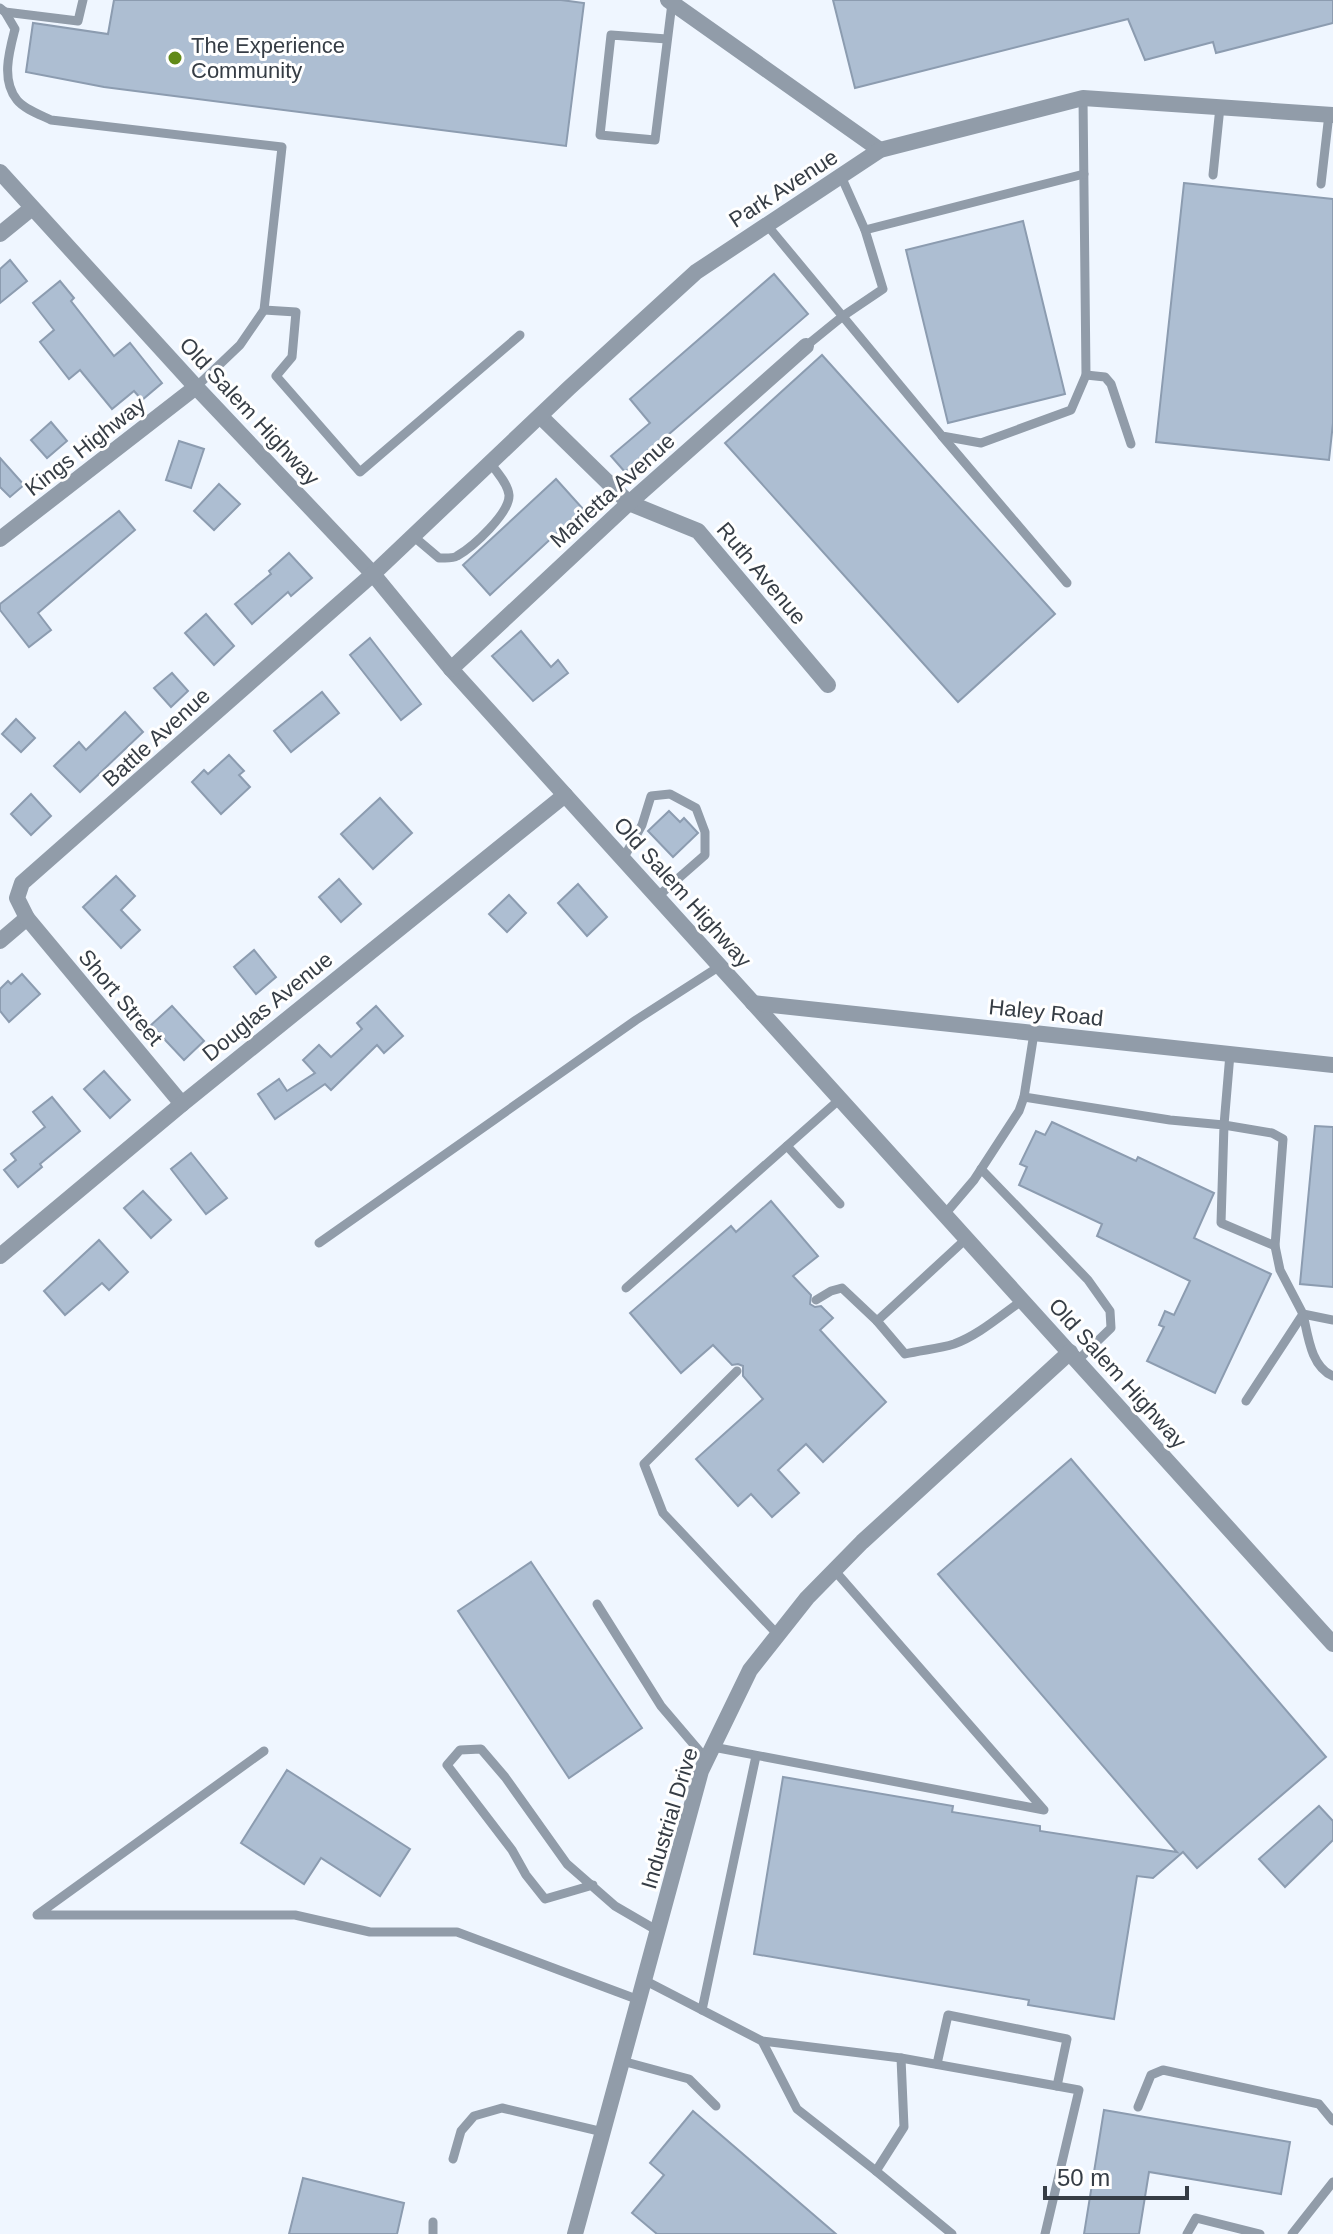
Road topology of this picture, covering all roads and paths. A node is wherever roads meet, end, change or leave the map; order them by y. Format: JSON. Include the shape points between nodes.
{"nodes":[{"id":1,"x":83,"y":0,"type":"edge"},
{"id":2,"x":671,"y":1,"type":"edge"},
{"id":3,"x":3,"y":10,"type":"edge"},
{"id":4,"x":667,"y":39,"type":"junction"},
{"id":5,"x":1083,"y":98,"type":"junction"},
{"id":6,"x":1220,"y":107,"type":"junction"},
{"id":7,"x":1331,"y":114,"type":"edge"},
{"id":8,"x":880,"y":150,"type":"junction"},
{"id":9,"x":0,"y":172,"type":"edge"},
{"id":10,"x":1084,"y":174,"type":"junction"},
{"id":11,"x":1213,"y":175,"type":"dead end"},
{"id":12,"x":841,"y":176,"type":"junction"},
{"id":13,"x":1321,"y":184,"type":"dead end"},
{"id":14,"x":32,"y":208,"type":"junction"},
{"id":15,"x":767,"y":225,"type":"junction"},
{"id":16,"x":865,"y":230,"type":"junction"},
{"id":17,"x":0,"y":234,"type":"edge"},
{"id":18,"x":264,"y":310,"type":"junction"},
{"id":19,"x":843,"y":316,"type":"junction"},
{"id":20,"x":520,"y":335,"type":"dead end"},
{"id":21,"x":806,"y":346,"type":"joint"},
{"id":22,"x":1086,"y":375,"type":"junction"},
{"id":23,"x":196,"y":387,"type":"junction"},
{"id":24,"x":541,"y":417,"type":"junction"},
{"id":25,"x":942,"y":436,"type":"junction"},
{"id":26,"x":1131,"y":444,"type":"dead end"},
{"id":27,"x":490,"y":462,"type":"junction"},
{"id":28,"x":629,"y":503,"type":"junction"},
{"id":29,"x":413,"y":536,"type":"junction"},
{"id":30,"x":0,"y":539,"type":"edge"},
{"id":31,"x":373,"y":574,"type":"junction"},
{"id":32,"x":1067,"y":583,"type":"dead end"},
{"id":33,"x":451,"y":669,"type":"junction"},
{"id":34,"x":828,"y":685,"type":"dead end"},
{"id":35,"x":565,"y":795,"type":"junction"},
{"id":36,"x":623,"y":859,"type":"junction"},
{"id":37,"x":657,"y":897,"type":"junction"},
{"id":38,"x":27,"y":918,"type":"junction"},
{"id":39,"x":0,"y":941,"type":"edge"},
{"id":40,"x":720,"y":966,"type":"junction"},
{"id":41,"x":753,"y":1003,"type":"junction"},
{"id":42,"x":1034,"y":1033,"type":"junction"},
{"id":43,"x":1230,"y":1054,"type":"junction"},
{"id":44,"x":1333,"y":1065,"type":"edge"},
{"id":45,"x":1024,"y":1097,"type":"junction"},
{"id":46,"x":840,"y":1099,"type":"junction"},
{"id":47,"x":182,"y":1104,"type":"junction"},
{"id":48,"x":1224,"y":1125,"type":"junction"},
{"id":49,"x":787,"y":1146,"type":"junction"},
{"id":50,"x":981,"y":1169,"type":"junction"},
{"id":51,"x":840,"y":1204,"type":"dead end"},
{"id":52,"x":945,"y":1214,"type":"junction"},
{"id":53,"x":967,"y":1238,"type":"junction"},
{"id":54,"x":319,"y":1243,"type":"dead end"},
{"id":55,"x":1275,"y":1246,"type":"junction"},
{"id":56,"x":0,"y":1256,"type":"edge"},
{"id":57,"x":626,"y":1288,"type":"dead end"},
{"id":58,"x":816,"y":1300,"type":"dead end"},
{"id":59,"x":1023,"y":1300,"type":"junction"},
{"id":60,"x":1303,"y":1314,"type":"junction"},
{"id":61,"x":1333,"y":1320,"type":"edge"},
{"id":62,"x":877,"y":1321,"type":"junction"},
{"id":63,"x":1074,"y":1356,"type":"junction"},
{"id":64,"x":737,"y":1371,"type":"dead end"},
{"id":65,"x":1333,"y":1376,"type":"edge"},
{"id":66,"x":1246,"y":1401,"type":"dead end"},
{"id":67,"x":835,"y":1571,"type":"junction"},
{"id":68,"x":597,"y":1604,"type":"dead end"},
{"id":69,"x":778,"y":1635,"type":"junction"},
{"id":70,"x":1333,"y":1644,"type":"edge"},
{"id":71,"x":264,"y":1751,"type":"dead end"},
{"id":72,"x":710,"y":1754,"type":"junction"},
{"id":73,"x":756,"y":1756,"type":"junction"},
{"id":74,"x":593,"y":1885,"type":"junction"},
{"id":75,"x":658,"y":1931,"type":"junction"},
{"id":76,"x":644,"y":1980,"type":"junction"},
{"id":77,"x":639,"y":2000,"type":"junction"},
{"id":78,"x":702,"y":2010,"type":"junction"},
{"id":79,"x":762,"y":2041,"type":"junction"},
{"id":80,"x":901,"y":2058,"type":"junction"},
{"id":81,"x":622,"y":2061,"type":"junction"},
{"id":82,"x":937,"y":2064,"type":"junction"},
{"id":83,"x":1057,"y":2086,"type":"junction"},
{"id":84,"x":716,"y":2106,"type":"dead end"},
{"id":85,"x":1138,"y":2107,"type":"dead end"},
{"id":86,"x":1333,"y":2121,"type":"edge"},
{"id":87,"x":603,"y":2132,"type":"junction"},
{"id":88,"x":453,"y":2159,"type":"dead end"},
{"id":89,"x":876,"y":2171,"type":"junction"},
{"id":90,"x":1333,"y":2182,"type":"edge"},
{"id":91,"x":433,"y":2222,"type":"dead end"},
{"id":92,"x":433,"y":2234,"type":"edge"},
{"id":93,"x":575,"y":2234,"type":"edge"},
{"id":94,"x":952,"y":2234,"type":"edge"},
{"id":95,"x":1045,"y":2234,"type":"edge"},
{"id":96,"x":1187,"y":2234,"type":"edge"},
{"id":97,"x":1260,"y":2234,"type":"edge"},
{"id":98,"x":1292,"y":2234,"type":"edge"}],
"edges":[{"from":1,"to":3,"type":"lane","via":[[78,21]]},
{"from":2,"to":4,"type":"lane"},
{"from":2,"to":8,"type":"street"},
{"from":3,"to":18,"type":"lane","via":[[15,29],[7,60],[10,86],[18,102],[51,120],[282,147]]},
{"from":4,"to":4,"type":"lane","via":[[655,140],[600,135],[611,35]]},
{"from":5,"to":6,"type":"street","name":"Park Avenue"},
{"from":5,"to":8,"type":"street","name":"Park Avenue"},
{"from":5,"to":10,"type":"lane"},
{"from":6,"to":7,"type":"street","name":"Park Avenue"},
{"from":6,"to":11,"type":"lane"},
{"from":7,"to":13,"type":"lane"},
{"from":8,"to":12,"type":"street","name":"Park Avenue"},
{"from":9,"to":14,"type":"street","name":"Old Salem Highway"},
{"from":10,"to":16,"type":"lane"},
{"from":10,"to":22,"type":"lane"},
{"from":12,"to":15,"type":"street","name":"Park Avenue"},
{"from":12,"to":16,"type":"lane"},
{"from":14,"to":17,"type":"street"},
{"from":14,"to":23,"type":"street","name":"Old Salem Highway"},
{"from":15,"to":19,"type":"lane"},
{"from":15,"to":24,"type":"street","name":"Park Avenue","via":[[696,272]]},
{"from":16,"to":19,"type":"lane","via":[[883,289]]},
{"from":18,"to":20,"type":"lane","via":[[296,312],[292,357],[276,376],[360,472]]},
{"from":18,"to":23,"type":"lane","via":[[240,345]]},
{"from":19,"to":21,"type":"lane"},
{"from":19,"to":25,"type":"lane"},
{"from":21,"to":28,"type":"street","name":"Marietta Avenue"},
{"from":22,"to":25,"type":"lane","via":[[1071,410],[981,443]]},
{"from":22,"to":26,"type":"lane","via":[[1105,377],[1111,384]]},
{"from":23,"to":30,"type":"street","name":"Kings Highway"},
{"from":23,"to":31,"type":"street","name":"Old Salem Highway"},
{"from":24,"to":27,"type":"street","name":"Park Avenue"},
{"from":24,"to":28,"type":"street","name":"Ruth Avenue"},
{"from":25,"to":32,"type":"lane"},
{"from":27,"to":29,"type":"street","name":"Park Avenue"},
{"from":27,"to":29,"type":"lane","via":[[508,488],[509,499],[492,525],[456,557],[439,558]]},
{"from":28,"to":33,"type":"street","name":"Marietta Avenue"},
{"from":28,"to":34,"type":"street","name":"Ruth Avenue","via":[[698,531]]},
{"from":29,"to":31,"type":"street","name":"Park Avenue"},
{"from":31,"to":33,"type":"street","name":"Old Salem Highway"},
{"from":31,"to":38,"type":"street","name":"Battle Avenue","via":[[22,883],[17,898]]},
{"from":33,"to":35,"type":"street","name":"Old Salem Highway"},
{"from":35,"to":36,"type":"street","name":"Old Salem Highway"},
{"from":35,"to":47,"type":"street","name":"Douglas Avenue"},
{"from":36,"to":37,"type":"street","name":"Old Salem Highway"},
{"from":36,"to":37,"type":"lane","via":[[651,796],[670,794],[696,808],[705,832],[705,855]]},
{"from":37,"to":40,"type":"street","name":"Old Salem Highway"},
{"from":38,"to":39,"type":"street"},
{"from":38,"to":47,"type":"street","name":"Short Street"},
{"from":40,"to":41,"type":"street","name":"Old Salem Highway"},
{"from":40,"to":54,"type":"lane"},
{"from":41,"to":42,"type":"street","name":"Haley Road"},
{"from":41,"to":46,"type":"street","name":"Old Salem Highway"},
{"from":42,"to":43,"type":"street","name":"Haley Road"},
{"from":42,"to":45,"type":"lane"},
{"from":43,"to":44,"type":"street","name":"Haley Road"},
{"from":43,"to":48,"type":"lane"},
{"from":45,"to":48,"type":"lane"},
{"from":45,"to":50,"type":"lane"},
{"from":46,"to":49,"type":"lane"},
{"from":46,"to":52,"type":"street","name":"Old Salem Highway"},
{"from":47,"to":56,"type":"street","name":"Douglas Avenue"},
{"from":48,"to":55,"type":"lane","via":[[1221,1223]]},
{"from":48,"to":55,"type":"lane","via":[[1283,1139]]},
{"from":49,"to":51,"type":"lane"},
{"from":49,"to":57,"type":"lane"},
{"from":50,"to":52,"type":"lane"},
{"from":50,"to":63,"type":"lane","via":[[1088,1280],[1110,1311],[1111,1328]]},
{"from":52,"to":53,"type":"street","name":"Old Salem Highway"},
{"from":53,"to":59,"type":"street","name":"Old Salem Highway"},
{"from":53,"to":62,"type":"lane"},
{"from":55,"to":60,"type":"lane","via":[[1280,1270]]},
{"from":58,"to":62,"type":"lane","via":[[842,1288]]},
{"from":59,"to":62,"type":"lane","via":[[971,1336],[905,1354]]},
{"from":59,"to":63,"type":"street","name":"Old Salem Highway"},
{"from":60,"to":61,"type":"lane"},
{"from":60,"to":65,"type":"lane","via":[[1313,1354],[1323,1372]]},
{"from":60,"to":66,"type":"lane"},
{"from":63,"to":67,"type":"street","name":"Industrial Drive"},
{"from":63,"to":70,"type":"street","name":"Old Salem Highway"},
{"from":64,"to":69,"type":"lane","via":[[644,1464],[663,1513]]},
{"from":67,"to":69,"type":"street","name":"Industrial Drive"},
{"from":67,"to":73,"type":"lane","via":[[1044,1810]]},
{"from":68,"to":72,"type":"lane","via":[[661,1706]]},
{"from":69,"to":72,"type":"street","name":"Industrial Drive","via":[[750,1670]]},
{"from":71,"to":77,"type":"lane","via":[[37,1915],[295,1915],[370,1932],[457,1932]]},
{"from":72,"to":73,"type":"lane"},
{"from":72,"to":75,"type":"street","name":"Industrial Drive"},
{"from":73,"to":78,"type":"lane"},
{"from":74,"to":74,"type":"lane","via":[[567,1864],[481,1749],[460,1750],[447,1765],[545,1899]]},
{"from":74,"to":75,"type":"lane","via":[[615,1906]]},
{"from":75,"to":76,"type":"street","name":"Industrial Drive"},
{"from":76,"to":77,"type":"street","name":"Industrial Drive"},
{"from":76,"to":78,"type":"lane"},
{"from":77,"to":81,"type":"street","name":"Industrial Drive"},
{"from":78,"to":79,"type":"lane"},
{"from":79,"to":80,"type":"lane"},
{"from":79,"to":89,"type":"lane","via":[[797,2109]]},
{"from":80,"to":82,"type":"lane"},
{"from":80,"to":89,"type":"lane","via":[[904,2127]]},
{"from":81,"to":84,"type":"lane","via":[[689,2079]]},
{"from":81,"to":87,"type":"street","name":"Industrial Drive"},
{"from":82,"to":83,"type":"lane"},
{"from":82,"to":83,"type":"lane","via":[[948,2015],[1067,2039]]},
{"from":83,"to":95,"type":"lane","via":[[1079,2090]]},
{"from":85,"to":86,"type":"lane","via":[[1151,2075],[1163,2070],[1319,2104]]},
{"from":87,"to":88,"type":"lane","via":[[502,2108],[474,2116],[461,2131]]},
{"from":87,"to":93,"type":"street","name":"Industrial Drive"},
{"from":89,"to":94,"type":"lane"},
{"from":90,"to":98,"type":"lane"},
{"from":91,"to":92,"type":"lane"},
{"from":96,"to":97,"type":"lane","via":[[1196,2218]]}]}
